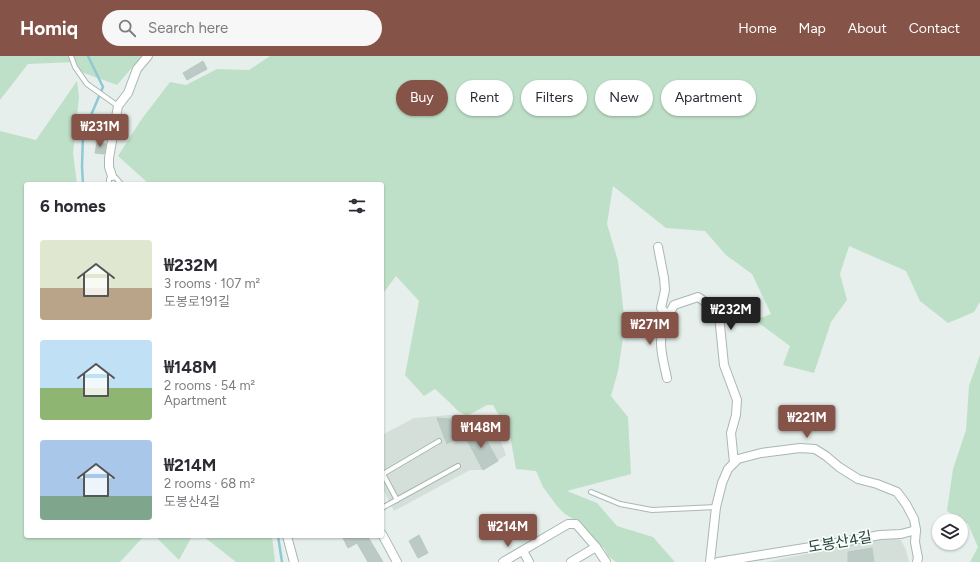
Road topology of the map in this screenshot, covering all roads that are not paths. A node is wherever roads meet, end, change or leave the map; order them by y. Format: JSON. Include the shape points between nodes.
{"nodes":[{"id":1,"x":70,"y":56,"type":"edge"},
{"id":2,"x":148,"y":56,"type":"edge"},
{"id":3,"x":118,"y":106,"type":"junction"},
{"id":4,"x":112,"y":176,"type":"junction"},
{"id":5,"x":109,"y":182,"type":"edge"},
{"id":6,"x":119,"y":182,"type":"edge"},
{"id":7,"x":658,"y":247,"type":"dead end"},
{"id":8,"x":668,"y":316,"type":"junction"},
{"id":9,"x":667,"y":378,"type":"dead end"},
{"id":10,"x":439,"y":441,"type":"dead end"},
{"id":11,"x":734,"y":463,"type":"junction"},
{"id":12,"x":458,"y":466,"type":"dead end"},
{"id":13,"x":384,"y":473,"type":"edge"},
{"id":14,"x":384,"y":476,"type":"edge"},
{"id":15,"x":591,"y":492,"type":"dead end"},
{"id":16,"x":397,"y":500,"type":"junction"},
{"id":17,"x":384,"y":507,"type":"edge"},
{"id":18,"x":716,"y":507,"type":"junction"},
{"id":19,"x":916,"y":530,"type":"junction"},
{"id":20,"x":288,"y":538,"type":"edge"},
{"id":21,"x":384,"y":538,"type":"edge"},
{"id":22,"x":596,"y":547,"type":"junction"},
{"id":23,"x":523,"y":551,"type":"junction"},
{"id":24,"x":294,"y":562,"type":"edge"},
{"id":25,"x":397,"y":562,"type":"edge"},
{"id":26,"x":503,"y":562,"type":"edge"},
{"id":27,"x":529,"y":562,"type":"edge"},
{"id":28,"x":571,"y":562,"type":"edge"},
{"id":29,"x":606,"y":562,"type":"edge"},
{"id":30,"x":710,"y":562,"type":"edge"},
{"id":31,"x":718,"y":562,"type":"edge"},
{"id":32,"x":917,"y":562,"type":"edge"}],
"edges":[{"from":1,"to":3,"type":"lane","via":[[87,84]]},
{"from":2,"to":3,"type":"street","via":[[137,69],[128,93]]},
{"from":3,"to":4,"type":"street","via":[[109,158]]},
{"from":4,"to":5,"type":"lane"},
{"from":4,"to":6,"type":"lane"},
{"from":7,"to":8,"type":"street","via":[[665,290],[661,308]]},
{"from":8,"to":9,"type":"street","via":[[662,326],[660,344]]},
{"from":8,"to":11,"type":"street","via":[[674,305],[698,297],[719,315],[724,365],[737,400],[731,433]]},
{"from":10,"to":13,"type":"lane"},
{"from":11,"to":18,"type":"street","via":[[722,482]]},
{"from":11,"to":19,"type":"street","via":[[738,459],[761,453],[800,448],[815,449],[839,468],[858,478],[897,492],[914,519]]},
{"from":12,"to":16,"type":"lane"},
{"from":14,"to":16,"type":"lane"},
{"from":15,"to":18,"type":"lane","via":[[620,504],[652,510]]},
{"from":16,"to":17,"type":"lane"},
{"from":18,"to":30,"type":"street"},
{"from":19,"to":31,"type":"street","name":"도봉산4길"},
{"from":19,"to":32,"type":"street"},
{"from":20,"to":24,"type":"street"},
{"from":21,"to":25,"type":"street"},
{"from":22,"to":23,"type":"street","via":[[576,524],[568,524]]},
{"from":22,"to":28,"type":"street"},
{"from":22,"to":29,"type":"street"},
{"from":23,"to":26,"type":"street"},
{"from":23,"to":27,"type":"street"}]}
